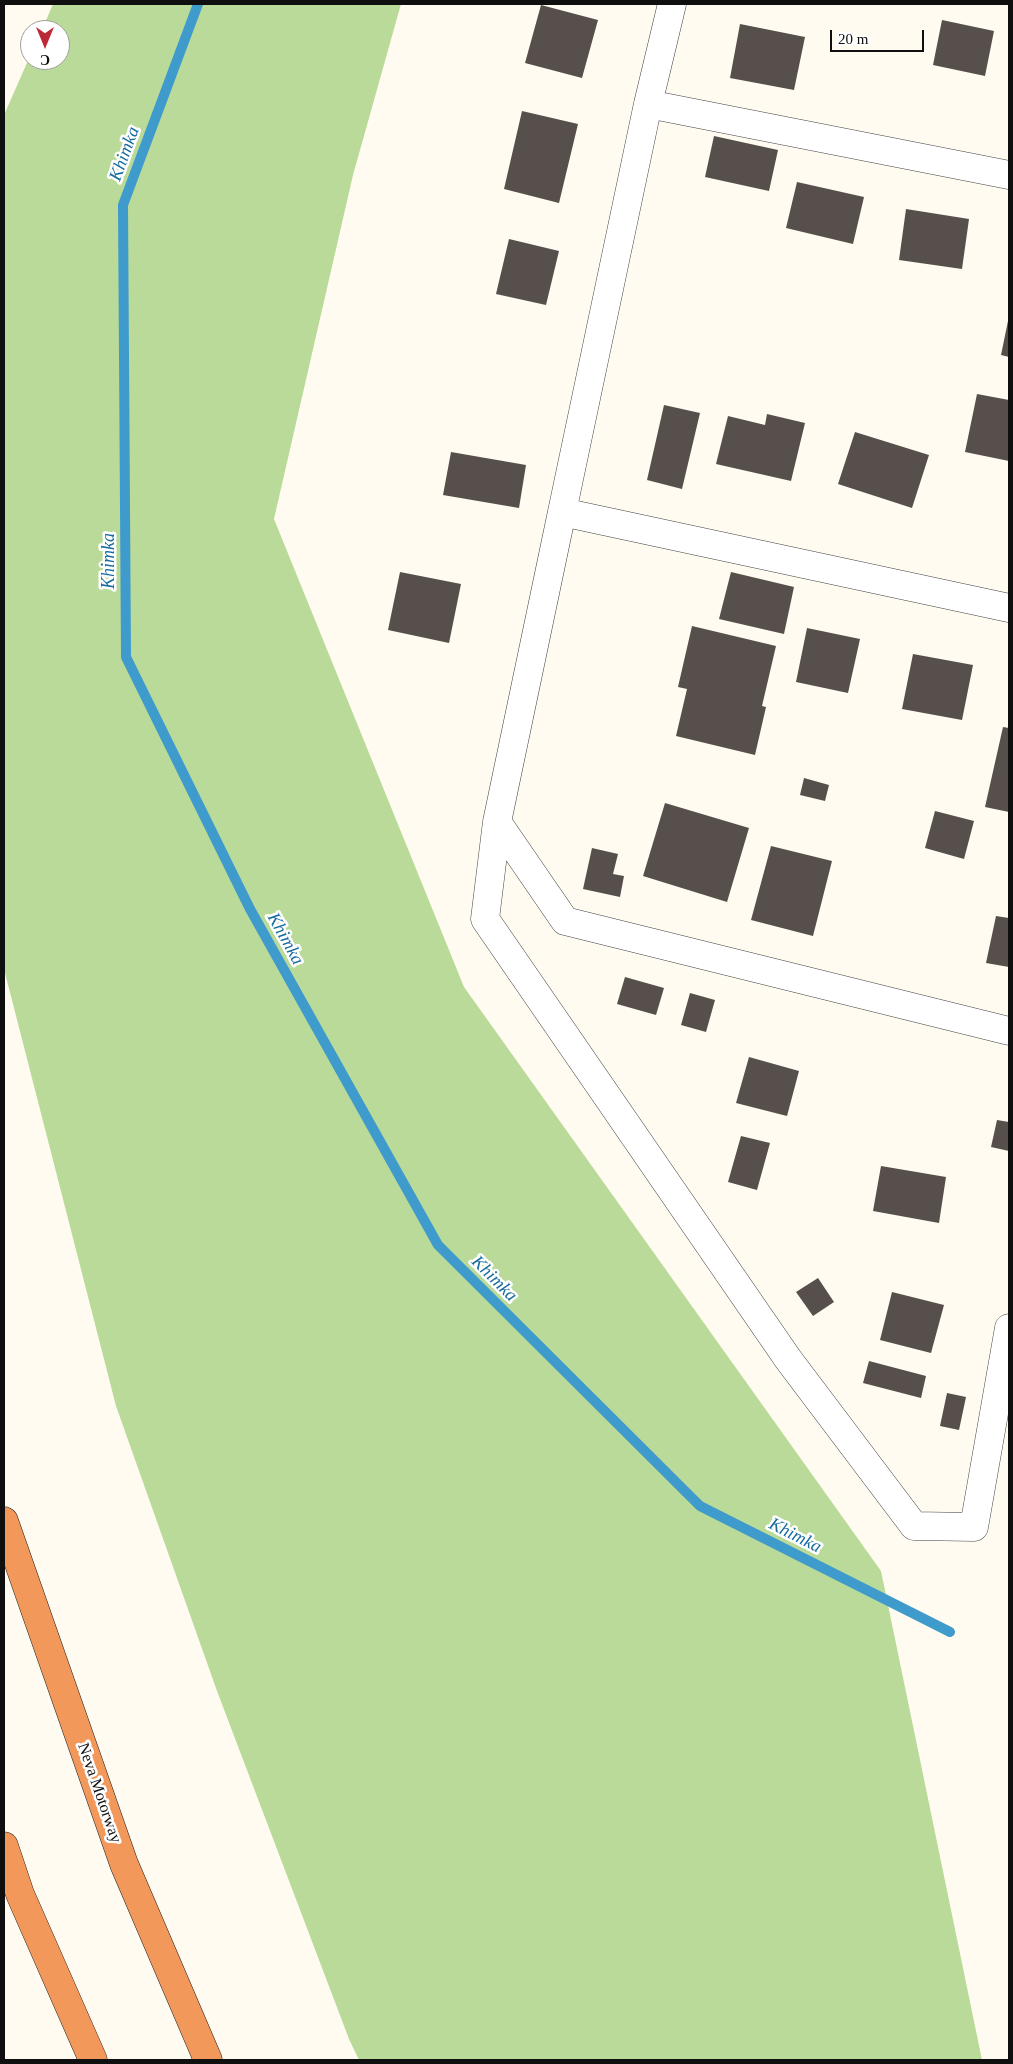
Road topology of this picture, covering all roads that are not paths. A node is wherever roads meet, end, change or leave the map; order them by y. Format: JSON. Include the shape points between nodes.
{"nodes":[{"id":1,"x":672,"y":4,"type":"edge"},
{"id":2,"x":648,"y":104,"type":"junction"},
{"id":3,"x":1009,"y":175,"type":"edge"},
{"id":4,"x":562,"y":512,"type":"junction"},
{"id":5,"x":1009,"y":608,"type":"edge"},
{"id":6,"x":497,"y":822,"type":"junction"},
{"id":7,"x":1009,"y":1031,"type":"edge"},
{"id":8,"x":1009,"y":1328,"type":"edge"},
{"id":9,"x":4,"y":1521,"type":"edge"},
{"id":10,"x":4,"y":1846,"type":"edge"},
{"id":11,"x":93,"y":2060,"type":"edge"},
{"id":12,"x":208,"y":2060,"type":"edge"}],
"edges":[{"from":1,"to":2,"type":"street"},
{"from":2,"to":3,"type":"street"},
{"from":2,"to":4,"type":"street"},
{"from":4,"to":5,"type":"street"},
{"from":4,"to":6,"type":"street"},
{"from":6,"to":7,"type":"street","via":[[565,921]]},
{"from":6,"to":8,"type":"street","via":[[485,919],[788,1359],[914,1526],[974,1527]]},
{"from":9,"to":12,"type":"highway","name":"Neva Motorway","via":[[124,1864]]},
{"from":10,"to":11,"type":"highway","via":[[20,1894]]}]}
